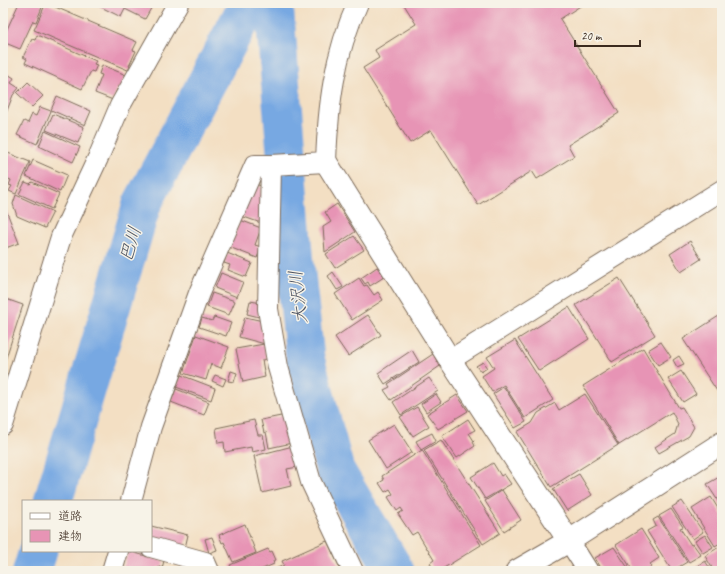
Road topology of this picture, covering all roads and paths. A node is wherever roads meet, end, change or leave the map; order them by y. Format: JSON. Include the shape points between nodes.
{"nodes":[{"id":1,"x":178,"y":3,"type":"edge"},
{"id":2,"x":358,"y":3,"type":"edge"},
{"id":3,"x":321,"y":162,"type":"junction"},
{"id":4,"x":271,"y":165,"type":"junction"},
{"id":5,"x":722,"y":190,"type":"edge"},
{"id":6,"x":450,"y":360,"type":"junction"},
{"id":7,"x":3,"y":425,"type":"edge"},
{"id":8,"x":722,"y":443,"type":"edge"},
{"id":9,"x":131,"y":500,"type":"edge"},
{"id":10,"x":569,"y":540,"type":"junction"},
{"id":11,"x":152,"y":547,"type":"edge"},
{"id":12,"x":118,"y":552,"type":"edge"},
{"id":13,"x":112,"y":571,"type":"edge"},
{"id":14,"x":209,"y":571,"type":"edge"},
{"id":15,"x":353,"y":571,"type":"edge"},
{"id":16,"x":517,"y":571,"type":"edge"},
{"id":17,"x":588,"y":571,"type":"edge"}],
"edges":[{"from":1,"to":7,"type":"street","via":[[120,106],[61,237]]},
{"from":2,"to":3,"type":"street","via":[[351,18],[334,77]]},
{"from":3,"to":4,"type":"street"},
{"from":3,"to":6,"type":"street"},
{"from":4,"to":9,"type":"street","via":[[255,165],[199,294],[150,427]]},
{"from":4,"to":15,"type":"street","via":[[268,309],[278,367],[311,482]]},
{"from":5,"to":6,"type":"street"},
{"from":6,"to":10,"type":"street"},
{"from":8,"to":10,"type":"street"},
{"from":10,"to":16,"type":"street"},
{"from":10,"to":17,"type":"street"},
{"from":11,"to":14,"type":"street","via":[[205,562]]},
{"from":12,"to":13,"type":"street"}]}
